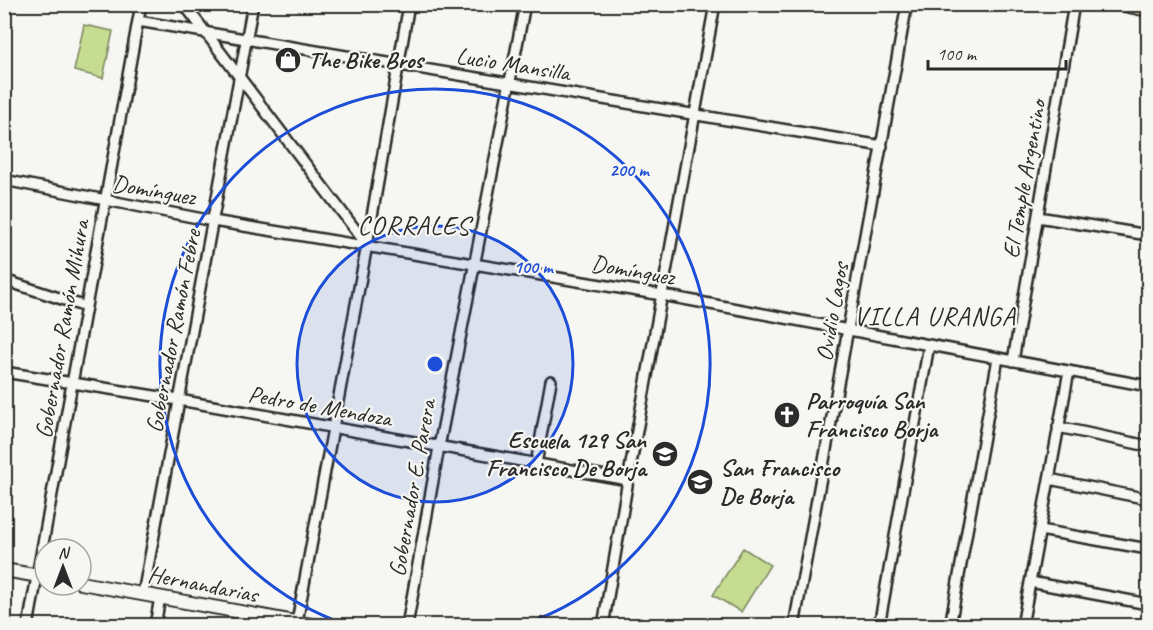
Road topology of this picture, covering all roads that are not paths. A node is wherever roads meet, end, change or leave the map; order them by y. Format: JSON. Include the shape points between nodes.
{"nodes":[{"id":1,"x":141,"y":4,"type":"edge"},
{"id":2,"x":184,"y":4,"type":"edge"},
{"id":3,"x":253,"y":4,"type":"edge"},
{"id":4,"x":408,"y":4,"type":"edge"},
{"id":5,"x":525,"y":4,"type":"edge"},
{"id":6,"x":715,"y":4,"type":"edge"},
{"id":7,"x":907,"y":4,"type":"edge"},
{"id":8,"x":1074,"y":4,"type":"edge"},
{"id":9,"x":1124,"y":4,"type":"edge"},
{"id":10,"x":1149,"y":9,"type":"edge"},
{"id":11,"x":138,"y":21,"type":"junction"},
{"id":12,"x":206,"y":33,"type":"junction"},
{"id":13,"x":247,"y":40,"type":"junction"},
{"id":14,"x":398,"y":65,"type":"junction"},
{"id":15,"x":240,"y":77,"type":"junction"},
{"id":16,"x":508,"y":82,"type":"junction"},
{"id":17,"x":695,"y":115,"type":"junction"},
{"id":18,"x":882,"y":146,"type":"junction"},
{"id":19,"x":4,"y":180,"type":"edge"},
{"id":20,"x":106,"y":201,"type":"junction"},
{"id":21,"x":1038,"y":217,"type":"junction"},
{"id":22,"x":213,"y":221,"type":"junction"},
{"id":23,"x":1149,"y":235,"type":"edge"},
{"id":24,"x":367,"y":244,"type":"junction"},
{"id":25,"x":474,"y":263,"type":"junction"},
{"id":26,"x":4,"y":280,"type":"edge"},
{"id":27,"x":662,"y":295,"type":"junction"},
{"id":28,"x":86,"y":308,"type":"junction"},
{"id":29,"x":848,"y":330,"type":"junction"},
{"id":30,"x":929,"y":345,"type":"junction"},
{"id":31,"x":998,"y":358,"type":"junction"},
{"id":32,"x":1013,"y":361,"type":"junction"},
{"id":33,"x":1069,"y":371,"type":"junction"},
{"id":34,"x":4,"y":372,"type":"edge"},
{"id":35,"x":551,"y":381,"type":"dead end"},
{"id":36,"x":72,"y":383,"type":"junction"},
{"id":37,"x":1149,"y":386,"type":"edge"},
{"id":38,"x":179,"y":400,"type":"junction"},
{"id":39,"x":1058,"y":427,"type":"junction"},
{"id":40,"x":334,"y":428,"type":"junction"},
{"id":41,"x":1149,"y":446,"type":"edge"},
{"id":42,"x":439,"y":447,"type":"junction"},
{"id":43,"x":536,"y":464,"type":"junction"},
{"id":44,"x":1049,"y":479,"type":"junction"},
{"id":45,"x":628,"y":480,"type":"junction"},
{"id":46,"x":1149,"y":499,"type":"edge"},
{"id":47,"x":1040,"y":530,"type":"junction"},
{"id":48,"x":47,"y":537,"type":"edge"},
{"id":49,"x":1149,"y":549,"type":"edge"},
{"id":50,"x":4,"y":570,"type":"edge"},
{"id":51,"x":33,"y":575,"type":"edge"},
{"id":52,"x":1030,"y":582,"type":"junction"},
{"id":53,"x":93,"y":585,"type":"edge"},
{"id":54,"x":143,"y":594,"type":"junction"},
{"id":55,"x":36,"y":597,"type":"edge"},
{"id":56,"x":160,"y":597,"type":"junction"},
{"id":57,"x":1149,"y":604,"type":"edge"},
{"id":58,"x":279,"y":622,"type":"edge"},
{"id":59,"x":297,"y":622,"type":"junction"},
{"id":60,"x":28,"y":626,"type":"edge"},
{"id":61,"x":155,"y":626,"type":"edge"},
{"id":62,"x":317,"y":626,"type":"edge"},
{"id":63,"x":407,"y":626,"type":"edge"},
{"id":64,"x":603,"y":626,"type":"edge"},
{"id":65,"x":794,"y":626,"type":"edge"},
{"id":66,"x":879,"y":626,"type":"edge"},
{"id":67,"x":950,"y":626,"type":"edge"},
{"id":68,"x":1023,"y":626,"type":"edge"}],
"edges":[{"from":1,"to":11,"type":"street","name":"Gobernador Ramón Mihura"},
{"from":2,"to":12,"type":"street"},
{"from":3,"to":13,"type":"street","name":"Gobernador Ramón Febre"},
{"from":4,"to":14,"type":"street"},
{"from":5,"to":16,"type":"street","name":"Gobernador E. Parera"},
{"from":6,"to":17,"type":"street"},
{"from":7,"to":18,"type":"street","name":"Ovidio Lagos"},
{"from":8,"to":21,"type":"street","name":"El Temple Argentino"},
{"from":9,"to":10,"type":"main road"},
{"from":11,"to":12,"type":"street","name":"Lucio Mansilla"},
{"from":11,"to":20,"type":"street","name":"Gobernador Ramón Mihura"},
{"from":12,"to":13,"type":"street","name":"Lucio Mansilla"},
{"from":12,"to":15,"type":"street"},
{"from":13,"to":14,"type":"street","name":"Lucio Mansilla"},
{"from":13,"to":15,"type":"street","name":"Gobernador Ramón Febre"},
{"from":14,"to":16,"type":"street","name":"Lucio Mansilla"},
{"from":14,"to":24,"type":"street"},
{"from":15,"to":22,"type":"street","name":"Gobernador Ramón Febre"},
{"from":15,"to":24,"type":"street"},
{"from":16,"to":17,"type":"street","name":"Lucio Mansilla"},
{"from":16,"to":25,"type":"street","name":"Gobernador E. Parera"},
{"from":17,"to":18,"type":"street","name":"Lucio Mansilla"},
{"from":17,"to":27,"type":"street"},
{"from":18,"to":29,"type":"street","name":"Ovidio Lagos"},
{"from":19,"to":20,"type":"street","name":"Domínguez"},
{"from":20,"to":22,"type":"street","name":"Domínguez"},
{"from":20,"to":28,"type":"street","name":"Gobernador Ramón Mihura"},
{"from":21,"to":23,"type":"street"},
{"from":21,"to":32,"type":"street","name":"El Temple Argentino"},
{"from":22,"to":24,"type":"street","name":"Domínguez"},
{"from":22,"to":38,"type":"street","name":"Gobernador Ramón Febre"},
{"from":24,"to":25,"type":"street","name":"Domínguez"},
{"from":24,"to":40,"type":"street"},
{"from":25,"to":27,"type":"street","name":"Domínguez"},
{"from":25,"to":42,"type":"street","name":"Gobernador E. Parera"},
{"from":26,"to":28,"type":"street"},
{"from":27,"to":29,"type":"street","name":"Domínguez"},
{"from":27,"to":45,"type":"street"},
{"from":28,"to":36,"type":"street","name":"Gobernador Ramón Mihura"},
{"from":29,"to":30,"type":"street","name":"Domínguez"},
{"from":29,"to":65,"type":"street","name":"Ovidio Lagos"},
{"from":30,"to":31,"type":"street","name":"Domínguez"},
{"from":30,"to":66,"type":"street"},
{"from":31,"to":32,"type":"street","name":"Domínguez"},
{"from":31,"to":67,"type":"street"},
{"from":32,"to":33,"type":"street","name":"Domínguez"},
{"from":33,"to":37,"type":"street","name":"Domínguez"},
{"from":33,"to":39,"type":"street"},
{"from":34,"to":36,"type":"street","name":"Pedro de Mendoza"},
{"from":35,"to":43,"type":"street"},
{"from":36,"to":38,"type":"street","name":"Pedro de Mendoza"},
{"from":36,"to":48,"type":"street","name":"Gobernador Ramón Mihura"},
{"from":38,"to":40,"type":"street","name":"Pedro de Mendoza"},
{"from":38,"to":54,"type":"street","name":"Gobernador Ramón Febre"},
{"from":39,"to":41,"type":"street"},
{"from":39,"to":44,"type":"street"},
{"from":40,"to":42,"type":"street","name":"Pedro de Mendoza"},
{"from":40,"to":59,"type":"street"},
{"from":42,"to":43,"type":"street","name":"Pedro de Mendoza"},
{"from":42,"to":63,"type":"street","name":"Gobernador E. Parera"},
{"from":43,"to":45,"type":"street","name":"Pedro de Mendoza"},
{"from":44,"to":46,"type":"street"},
{"from":44,"to":47,"type":"street"},
{"from":45,"to":64,"type":"street"},
{"from":47,"to":49,"type":"street"},
{"from":47,"to":52,"type":"street"},
{"from":50,"to":51,"type":"street"},
{"from":52,"to":57,"type":"street"},
{"from":52,"to":68,"type":"street"},
{"from":53,"to":54,"type":"street","name":"Hernandarias"},
{"from":54,"to":56,"type":"street","name":"Hernandarias"},
{"from":55,"to":60,"type":"street","name":"Gobernador Ramón Mihura"},
{"from":56,"to":58,"type":"street","name":"Hernandarias"},
{"from":56,"to":61,"type":"street"},
{"from":58,"to":59,"type":"street","name":"Hernandarias"},
{"from":59,"to":62,"type":"street","name":"Hernandarias"}]}
